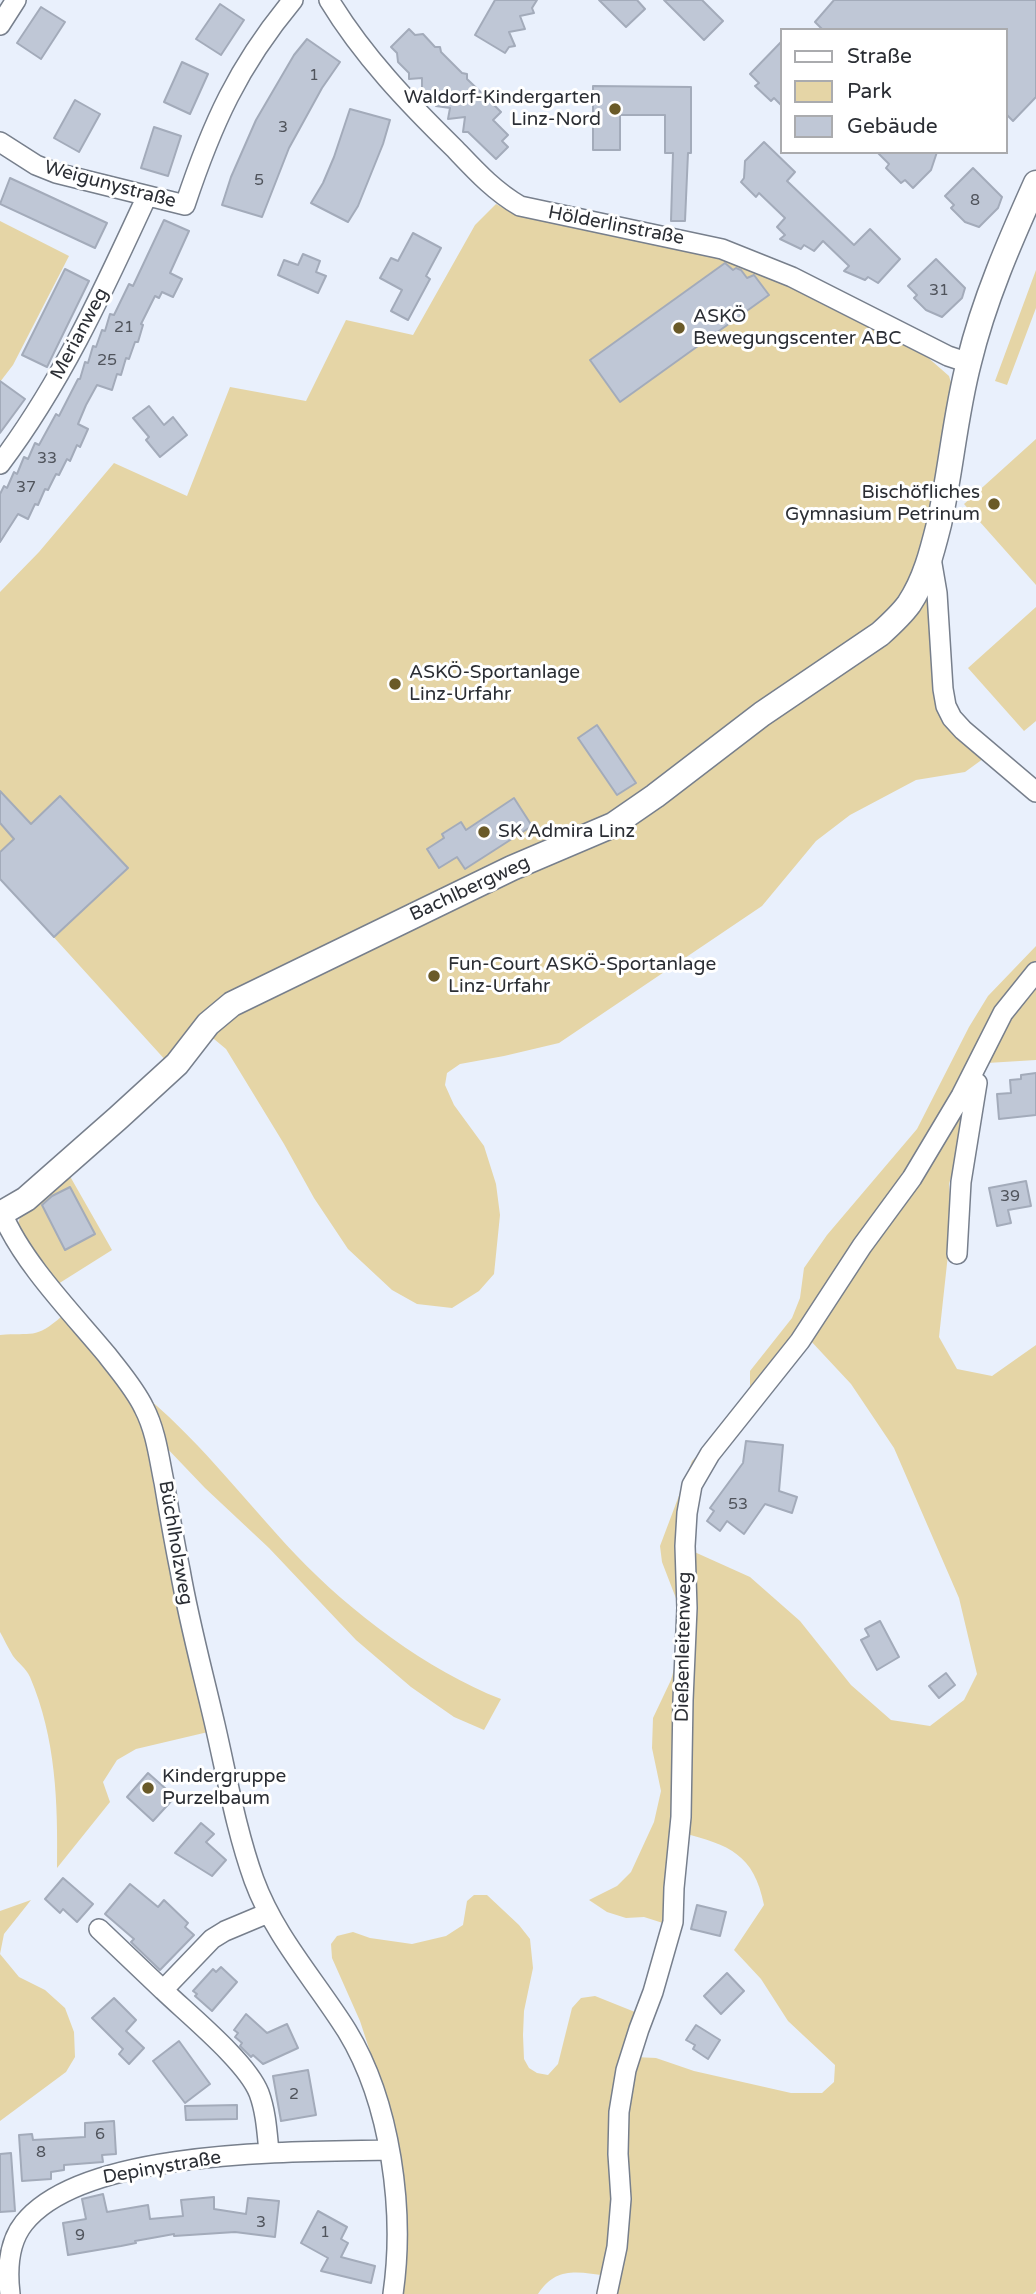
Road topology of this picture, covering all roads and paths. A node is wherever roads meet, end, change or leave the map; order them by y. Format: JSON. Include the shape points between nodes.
{"nodes":[{"id":1,"x":16,"y":0,"type":"edge"},
{"id":2,"x":293,"y":0,"type":"edge"},
{"id":3,"x":329,"y":0,"type":"edge"},
{"id":4,"x":0,"y":25,"type":"edge"},
{"id":5,"x":0,"y":142,"type":"edge"},
{"id":6,"x":1036,"y":183,"type":"edge"},
{"id":7,"x":147,"y":196,"type":"junction"},
{"id":8,"x":968,"y":363,"type":"junction"},
{"id":9,"x":0,"y":464,"type":"edge"},
{"id":10,"x":931,"y":558,"type":"junction"},
{"id":11,"x":1036,"y":792,"type":"edge"},
{"id":12,"x":1036,"y":972,"type":"edge"},
{"id":13,"x":971,"y":1077,"type":"junction"},
{"id":14,"x":1,"y":1214,"type":"edge"},
{"id":15,"x":957,"y":1254,"type":"dead end"},
{"id":16,"x":268,"y":1913,"type":"junction"},
{"id":17,"x":99,"y":1929,"type":"dead end"},
{"id":18,"x":163,"y":1990,"type":"junction"},
{"id":19,"x":388,"y":2150,"type":"junction"},
{"id":20,"x":269,"y":2152,"type":"junction"},
{"id":21,"x":10,"y":2294,"type":"edge"},
{"id":22,"x":393,"y":2294,"type":"edge"},
{"id":23,"x":607,"y":2294,"type":"edge"}],
"edges":[{"from":1,"to":4,"type":"street"},
{"from":2,"to":7,"type":"street","name":"Weigunystraße","via":[[236,81],[184,205]]},
{"from":3,"to":8,"type":"street","name":"Hölderlinstraße","via":[[352,36],[403,97],[494,188],[520,206],[722,249],[792,277]]},
{"from":5,"to":7,"type":"street","name":"Weigunystraße","via":[[56,173]]},
{"from":6,"to":8,"type":"street","via":[[1005,254]]},
{"from":7,"to":9,"type":"street","name":"Merianweg","via":[[91,317],[25,431]]},
{"from":8,"to":10,"type":"street"},
{"from":10,"to":11,"type":"street","via":[[946,706],[962,730]]},
{"from":10,"to":14,"type":"street","name":"Bachlbergweg","via":[[908,605],[880,634],[762,715],[633,813],[232,1004],[208,1024],[177,1064],[118,1118],[26,1199]]},
{"from":12,"to":13,"type":"street","name":"Dießenleitenweg","via":[[1003,1013]]},
{"from":13,"to":15,"type":"street","name":"Dießenleitenweg","via":[[977,1083],[961,1182]]},
{"from":13,"to":23,"type":"street","name":"Dießenleitenweg","via":[[912,1178],[818,1316],[710,1454],[692,1485],[685,1546],[681,1817],[673,1922],[626,2070],[620,2112],[617,2247]]},
{"from":14,"to":16,"type":"street","name":"Büchlholzweg","via":[[16,1243],[146,1410],[229,1792]]},
{"from":16,"to":18,"type":"street","via":[[212,1939]]},
{"from":16,"to":19,"type":"street","name":"Büchlholzweg","via":[[361,2056]]},
{"from":17,"to":18,"type":"street"},
{"from":18,"to":20,"type":"street","via":[[251,2077],[263,2106]]},
{"from":19,"to":20,"type":"street","name":"Depinystraße"},
{"from":19,"to":22,"type":"street","name":"Büchlholzweg","via":[[397,2233]]},
{"from":20,"to":21,"type":"street","name":"Depinystraße","via":[[128,2171],[70,2189],[42,2206],[23,2225],[9,2258]]}]}
